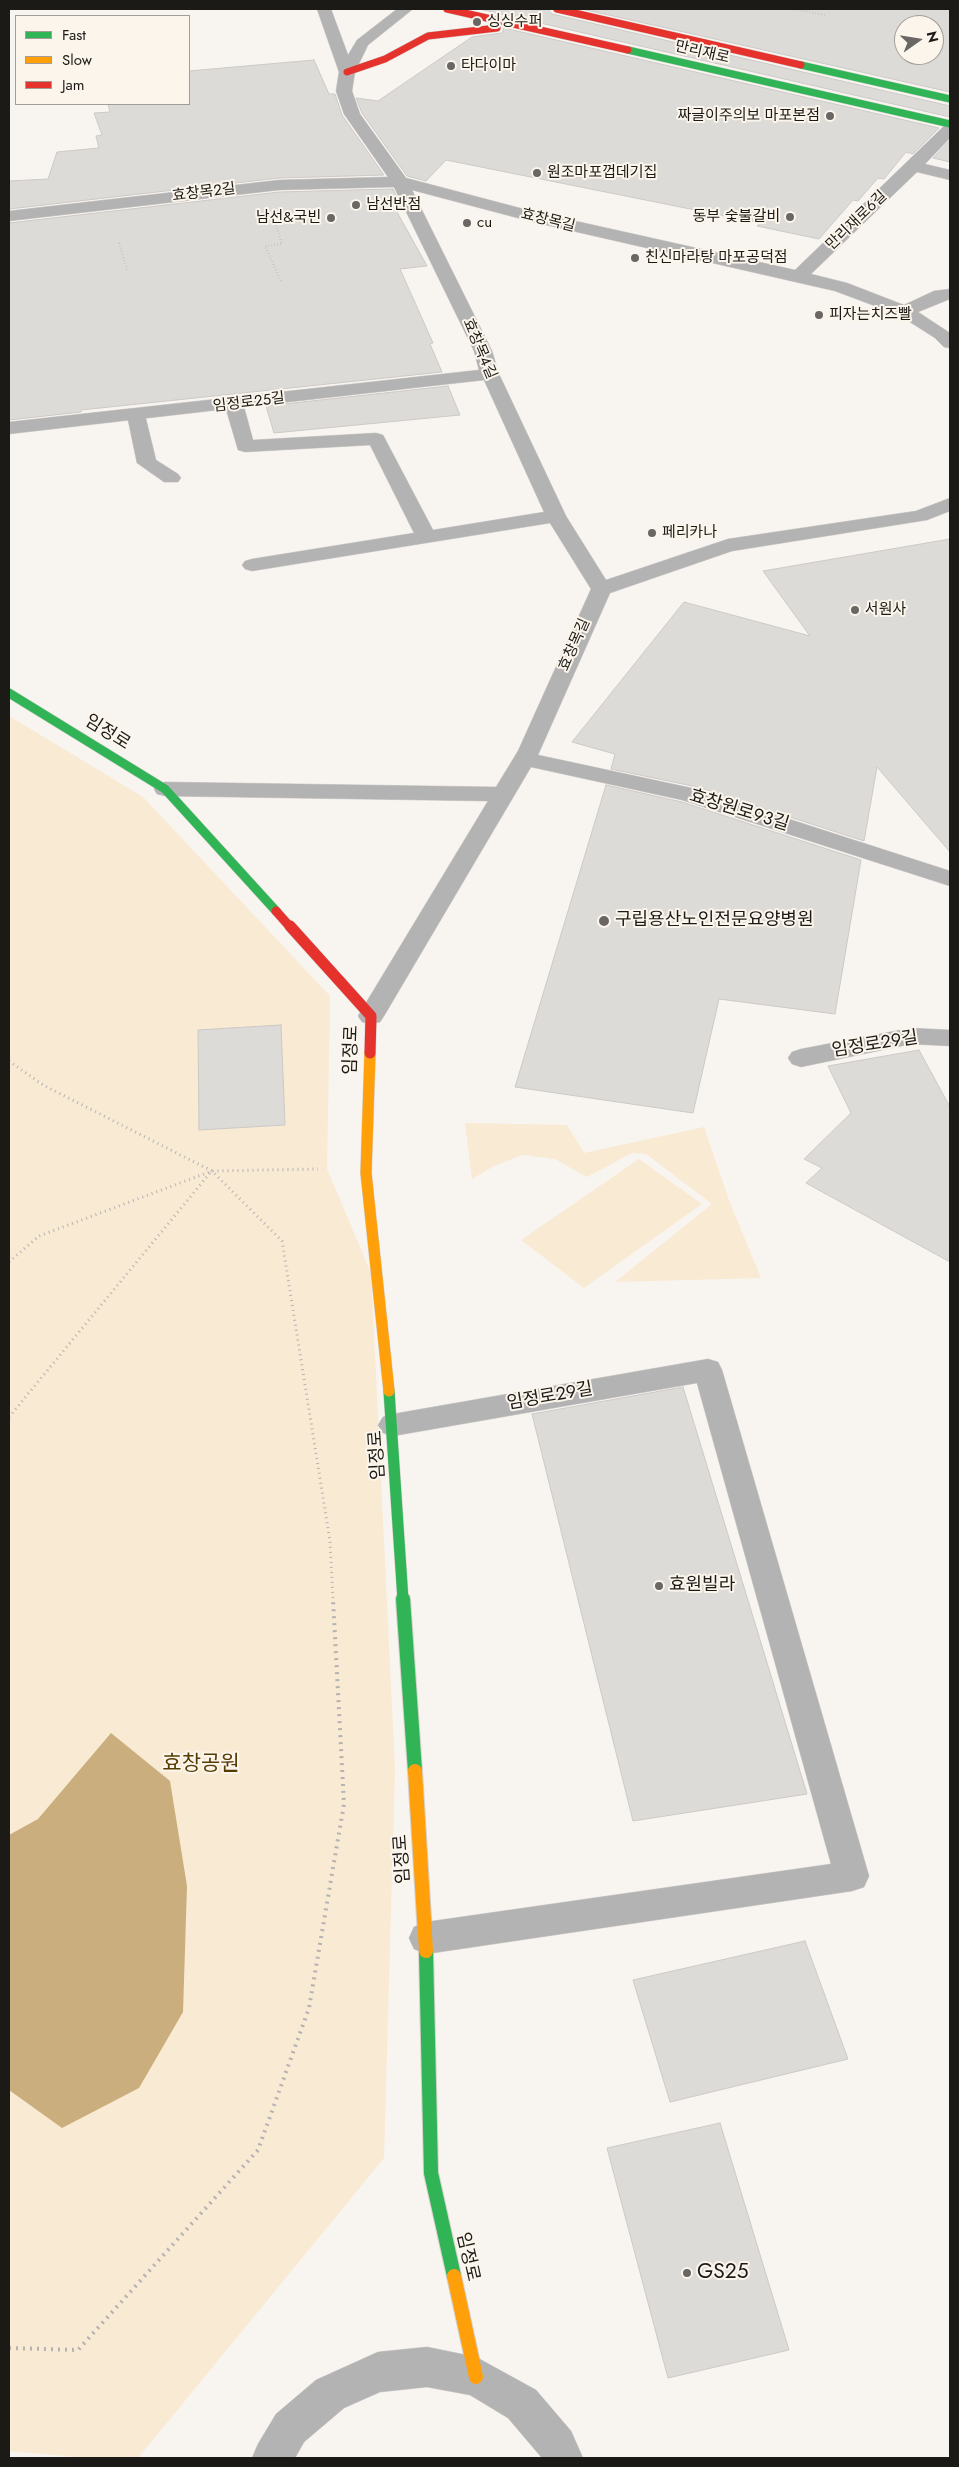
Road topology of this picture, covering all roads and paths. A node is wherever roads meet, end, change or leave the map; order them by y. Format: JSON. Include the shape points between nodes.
{"nodes":[{"id":1,"x":324,"y":9,"type":"edge"},
{"id":2,"x":406,"y":9,"type":"edge"},
{"id":3,"x":447,"y":9,"type":"edge"},
{"id":4,"x":559,"y":9,"type":"edge"},
{"id":5,"x":792,"y":9,"type":"edge"},
{"id":6,"x":541,"y":10,"type":"edge"},
{"id":7,"x":527,"y":14,"type":"dead end"},
{"id":8,"x":826,"y":14,"type":"dead end"},
{"id":9,"x":532,"y":28,"type":"junction"},
{"id":10,"x":347,"y":72,"type":"junction"},
{"id":11,"x":950,"y":99,"type":"edge"},
{"id":12,"x":950,"y":124,"type":"edge"},
{"id":13,"x":950,"y":129,"type":"edge"},
{"id":14,"x":914,"y":166,"type":"junction"},
{"id":15,"x":950,"y":175,"type":"edge"},
{"id":16,"x":400,"y":182,"type":"junction"},
{"id":17,"x":263,"y":186,"type":"junction"},
{"id":18,"x":9,"y":216,"type":"edge"},
{"id":19,"x":799,"y":276,"type":"junction"},
{"id":20,"x":281,"y":281,"type":"dead end"},
{"id":21,"x":950,"y":294,"type":"edge"},
{"id":22,"x":905,"y":311,"type":"junction"},
{"id":23,"x":950,"y":343,"type":"edge"},
{"id":24,"x":490,"y":374,"type":"junction"},
{"id":25,"x":234,"y":405,"type":"junction"},
{"id":26,"x":136,"y":415,"type":"junction"},
{"id":27,"x":9,"y":428,"type":"edge"},
{"id":28,"x":171,"y":478,"type":"dead end"},
{"id":29,"x":950,"y":504,"type":"edge"},
{"id":30,"x":556,"y":516,"type":"junction"},
{"id":31,"x":426,"y":536,"type":"junction"},
{"id":32,"x":252,"y":565,"type":"dead end"},
{"id":33,"x":601,"y":589,"type":"junction"},
{"id":34,"x":9,"y":693,"type":"edge"},
{"id":35,"x":524,"y":759,"type":"junction"},
{"id":36,"x":165,"y":789,"type":"junction"},
{"id":37,"x":503,"y":794,"type":"junction"},
{"id":38,"x":950,"y":879,"type":"edge"},
{"id":39,"x":371,"y":1016,"type":"junction"},
{"id":40,"x":950,"y":1038,"type":"edge"},
{"id":41,"x":801,"y":1058,"type":"dead end"},
{"id":42,"x":9,"y":1061,"type":"edge"},
{"id":43,"x":212,"y":1171,"type":"junction"},
{"id":44,"x":366,"y":1173,"type":"junction"},
{"id":45,"x":9,"y":1262,"type":"edge"},
{"id":46,"x":9,"y":1417,"type":"edge"},
{"id":47,"x":393,"y":1425,"type":"junction"},
{"id":48,"x":426,"y":1938,"type":"junction"},
{"id":49,"x":9,"y":2348,"type":"edge"},
{"id":50,"x":476,"y":2377,"type":"junction"},
{"id":51,"x":272,"y":2458,"type":"edge"},
{"id":52,"x":563,"y":2458,"type":"edge"}],
"edges":[{"from":1,"to":10,"type":"street"},
{"from":2,"to":10,"type":"street","via":[[362,43]]},
{"from":3,"to":9,"type":"main road","name":"만리재로"},
{"from":4,"to":6,"type":"main road","name":"만리재로"},
{"from":4,"to":11,"type":"main road","name":"만리재로"},
{"from":5,"to":8,"type":"path"},
{"from":7,"to":9,"type":"main road","via":[[523,18]]},
{"from":9,"to":10,"type":"main road","via":[[428,36],[385,59]]},
{"from":9,"to":12,"type":"main road","name":"만리재로"},
{"from":10,"to":16,"type":"street","via":[[344,91],[352,114]]},
{"from":13,"to":14,"type":"street","name":"만리재로6길"},
{"from":14,"to":15,"type":"street"},
{"from":14,"to":19,"type":"street","name":"만리재로6길"},
{"from":16,"to":17,"type":"street","name":"효창목2길"},
{"from":16,"to":19,"type":"street","name":"효창목길","via":[[533,218]]},
{"from":16,"to":24,"type":"street","name":"효창목4길","via":[[483,351]]},
{"from":17,"to":18,"type":"street","name":"효창목2길"},
{"from":17,"to":20,"type":"path","via":[[282,244],[265,246]]},
{"from":19,"to":22,"type":"street","name":"효창목길","via":[[841,287]]},
{"from":21,"to":22,"type":"street","via":[[940,295]]},
{"from":22,"to":23,"type":"street","name":"효창목길"},
{"from":24,"to":25,"type":"street","name":"임정로25길"},
{"from":24,"to":30,"type":"street","name":"효창목4길"},
{"from":25,"to":26,"type":"street","name":"임정로25길"},
{"from":25,"to":31,"type":"street","via":[[245,446],[376,439]]},
{"from":26,"to":27,"type":"street","name":"임정로25길"},
{"from":26,"to":28,"type":"street","via":[[147,463]]},
{"from":29,"to":33,"type":"street","via":[[920,516],[728,545]]},
{"from":30,"to":31,"type":"street"},
{"from":30,"to":33,"type":"street","name":"효창목4길"},
{"from":31,"to":32,"type":"street"},
{"from":33,"to":35,"type":"street","name":"효창목길"},
{"from":34,"to":36,"type":"main road","name":"임정로"},
{"from":35,"to":37,"type":"street","name":"효창목길"},
{"from":35,"to":38,"type":"street","name":"효창원로93길","via":[[688,794]]},
{"from":36,"to":37,"type":"street"},
{"from":36,"to":39,"type":"main road","name":"임정로"},
{"from":37,"to":39,"type":"street","name":"효창목길"},
{"from":39,"to":44,"type":"main road","name":"임정로"},
{"from":40,"to":41,"type":"street","name":"임정로29길","via":[[911,1036]]},
{"from":42,"to":43,"type":"path","via":[[43,1085]]},
{"from":43,"to":44,"type":"path","via":[[327,1168]]},
{"from":43,"to":45,"type":"path","via":[[40,1236]]},
{"from":43,"to":46,"type":"path"},
{"from":43,"to":49,"type":"path","via":[[282,1241],[330,1541],[344,1804],[309,2008],[258,2150],[78,2350]]},
{"from":44,"to":47,"type":"main road","name":"임정로"},
{"from":47,"to":48,"type":"main road","name":"임정로"},
{"from":47,"to":48,"type":"street","name":"임정로29길","via":[[708,1370],[852,1876]]},
{"from":48,"to":50,"type":"main road","name":"임정로","via":[[431,2173]]},
{"from":50,"to":51,"type":"street","via":[[427,2367],[378,2372],[330,2394],[290,2428]]},
{"from":50,"to":52,"type":"street","via":[[522,2404],[557,2445]]}]}
